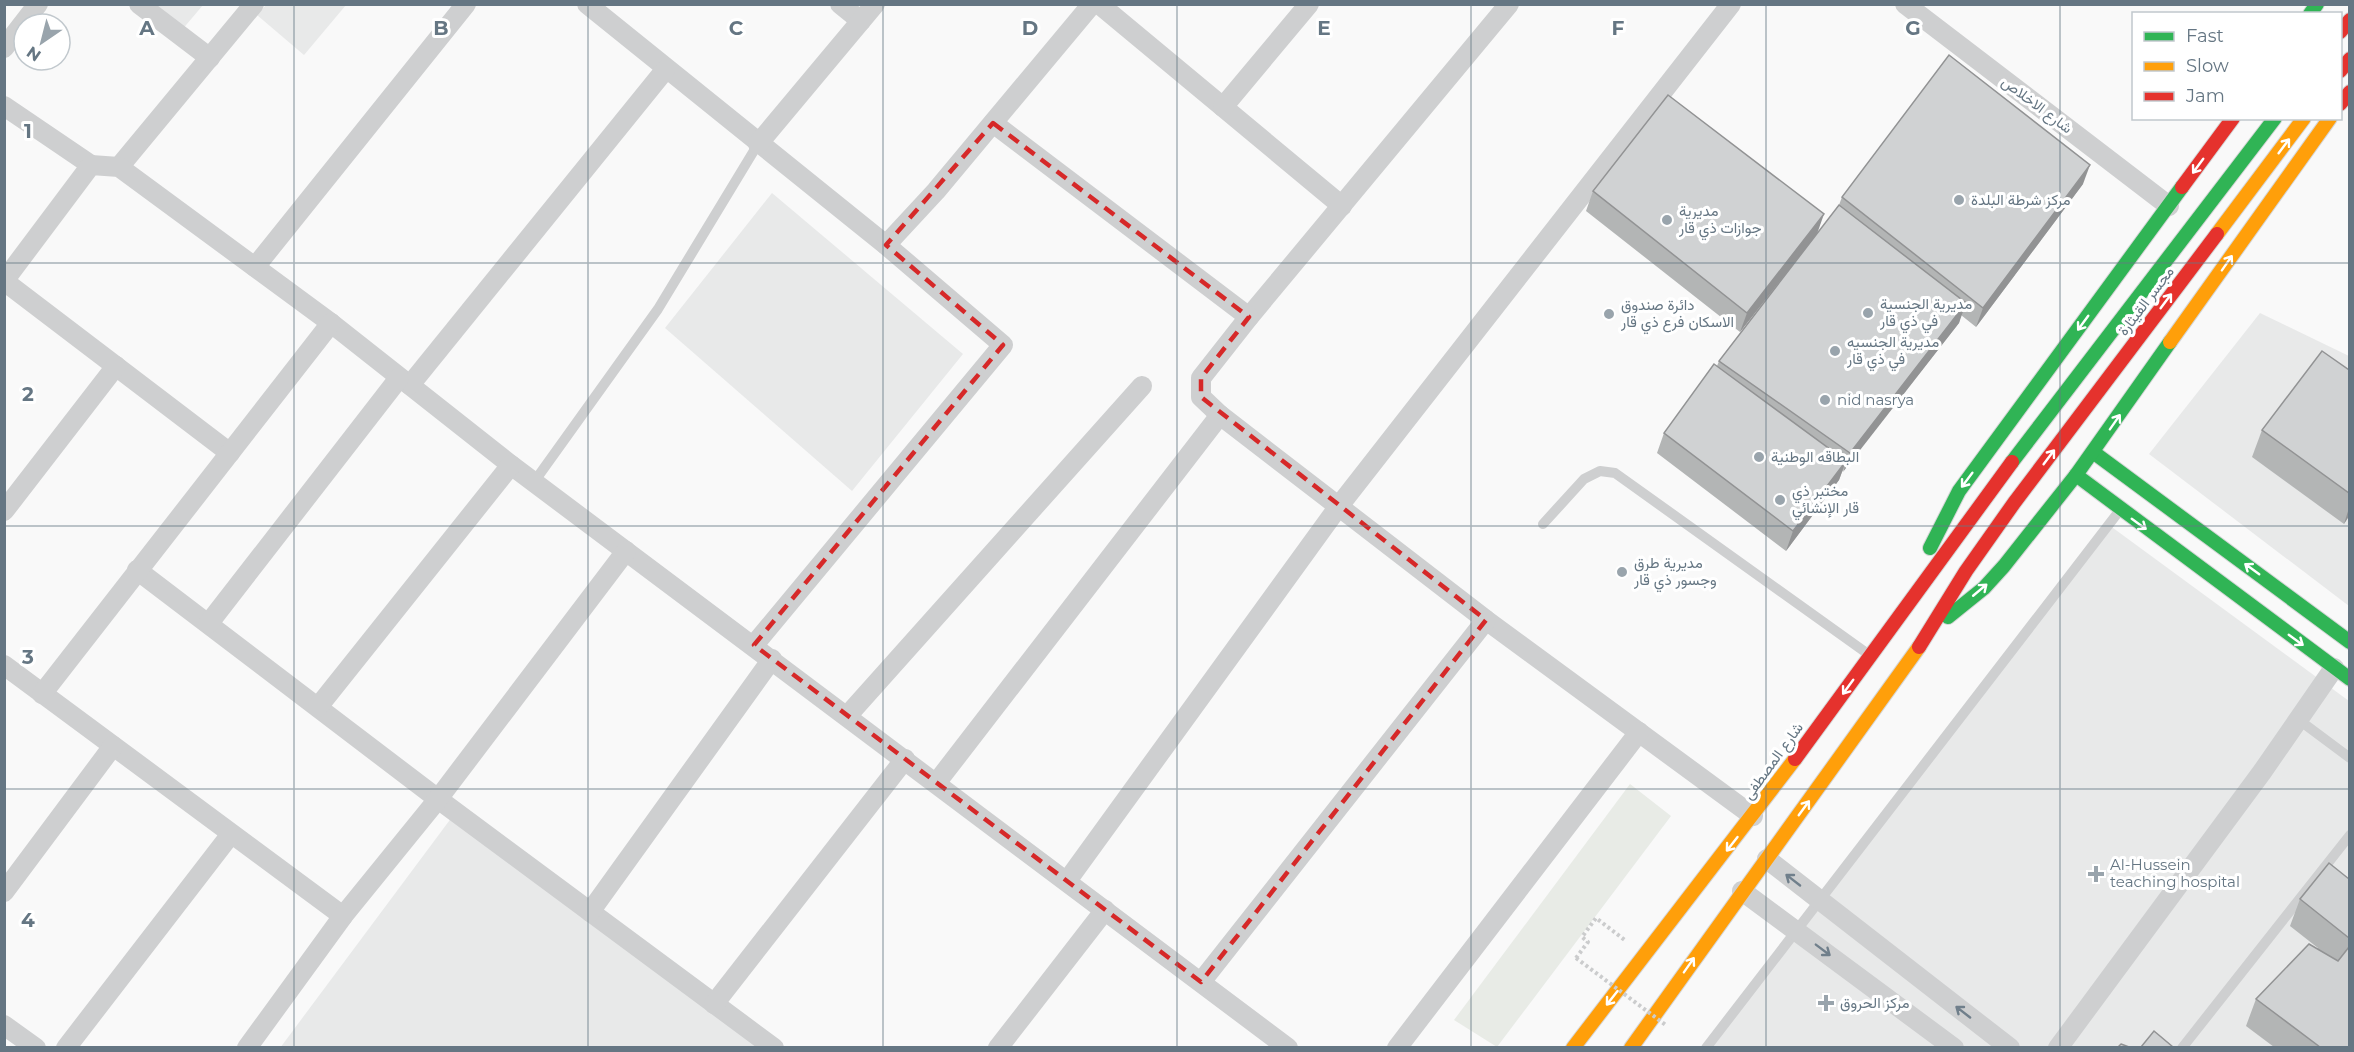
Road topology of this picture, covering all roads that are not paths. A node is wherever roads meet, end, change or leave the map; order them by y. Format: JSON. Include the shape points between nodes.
{"nodes":[{"id":1,"x":38,"y":4,"type":"edge"},
{"id":2,"x":140,"y":4,"type":"edge"},
{"id":3,"x":254,"y":4,"type":"edge"},
{"id":4,"x":466,"y":4,"type":"edge"},
{"id":5,"x":587,"y":4,"type":"edge"},
{"id":6,"x":840,"y":4,"type":"edge"},
{"id":7,"x":875,"y":4,"type":"edge"},
{"id":8,"x":1092,"y":4,"type":"edge"},
{"id":9,"x":1099,"y":4,"type":"edge"},
{"id":10,"x":1309,"y":4,"type":"edge"},
{"id":11,"x":1509,"y":4,"type":"edge"},
{"id":12,"x":1731,"y":4,"type":"edge"},
{"id":13,"x":1905,"y":4,"type":"edge"},
{"id":14,"x":861,"y":21,"type":"junction"},
{"id":15,"x":4,"y":48,"type":"edge"},
{"id":16,"x":210,"y":58,"type":"junction"},
{"id":17,"x":665,"y":70,"type":"junction"},
{"id":18,"x":1223,"y":107,"type":"junction"},
{"id":19,"x":7,"y":112,"type":"edge"},
{"id":20,"x":2232,"y":120,"type":"edge"},
{"id":21,"x":2273,"y":120,"type":"edge"},
{"id":22,"x":2302,"y":120,"type":"edge"},
{"id":23,"x":2329,"y":120,"type":"edge"},
{"id":24,"x":993,"y":123,"type":"junction"},
{"id":25,"x":758,"y":144,"type":"junction"},
{"id":26,"x":91,"y":165,"type":"junction"},
{"id":27,"x":119,"y":167,"type":"junction"},
{"id":28,"x":1342,"y":206,"type":"junction"},
{"id":29,"x":2169,"y":206,"type":"junction"},
{"id":30,"x":886,"y":245,"type":"junction"},
{"id":31,"x":255,"y":267,"type":"junction"},
{"id":32,"x":4,"y":281,"type":"edge"},
{"id":33,"x":1249,"y":317,"type":"junction"},
{"id":34,"x":331,"y":324,"type":"junction"},
{"id":35,"x":116,"y":366,"type":"junction"},
{"id":36,"x":404,"y":381,"type":"junction"},
{"id":37,"x":1142,"y":386,"type":"dead end"},
{"id":38,"x":1220,"y":415,"type":"junction"},
{"id":39,"x":2093,"y":452,"type":"junction"},
{"id":40,"x":230,"y":453,"type":"junction"},
{"id":41,"x":511,"y":465,"type":"junction"},
{"id":42,"x":2076,"y":475,"type":"junction"},
{"id":43,"x":534,"y":482,"type":"junction"},
{"id":44,"x":1993,"y":487,"type":"joint"},
{"id":45,"x":1339,"y":506,"type":"junction"},
{"id":46,"x":2120,"y":510,"type":"junction"},
{"id":47,"x":4,"y":511,"type":"edge"},
{"id":48,"x":1543,"y":524,"type":"dead end"},
{"id":49,"x":626,"y":551,"type":"junction"},
{"id":50,"x":137,"y":570,"type":"junction"},
{"id":51,"x":1485,"y":620,"type":"junction"},
{"id":52,"x":1894,"y":622,"type":"junction"},
{"id":53,"x":209,"y":623,"type":"junction"},
{"id":54,"x":2349,"y":642,"type":"edge"},
{"id":55,"x":1921,"y":644,"type":"junction"},
{"id":56,"x":754,"y":645,"type":"junction"},
{"id":57,"x":1870,"y":656,"type":"junction"},
{"id":58,"x":772,"y":659,"type":"junction"},
{"id":59,"x":4,"y":665,"type":"edge"},
{"id":60,"x":2342,"y":674,"type":"edge"},
{"id":61,"x":42,"y":694,"type":"junction"},
{"id":62,"x":318,"y":706,"type":"junction"},
{"id":63,"x":848,"y":716,"type":"junction"},
{"id":64,"x":2299,"y":720,"type":"junction"},
{"id":65,"x":1639,"y":732,"type":"junction"},
{"id":66,"x":113,"y":746,"type":"junction"},
{"id":67,"x":2349,"y":758,"type":"edge"},
{"id":68,"x":904,"y":759,"type":"junction"},
{"id":69,"x":937,"y":782,"type":"junction"},
{"id":70,"x":438,"y":799,"type":"junction"},
{"id":71,"x":1753,"y":816,"type":"junction"},
{"id":72,"x":231,"y":834,"type":"junction"},
{"id":73,"x":2349,"y":836,"type":"edge"},
{"id":74,"x":1767,"y":859,"type":"junction"},
{"id":75,"x":1067,"y":881,"type":"junction"},
{"id":76,"x":1742,"y":891,"type":"junction"},
{"id":77,"x":4,"y":892,"type":"edge"},
{"id":78,"x":1818,"y":900,"type":"junction"},
{"id":79,"x":1105,"y":910,"type":"junction"},
{"id":80,"x":590,"y":912,"type":"junction"},
{"id":81,"x":343,"y":916,"type":"junction"},
{"id":82,"x":1796,"y":929,"type":"junction"},
{"id":83,"x":1201,"y":982,"type":"junction"},
{"id":84,"x":714,"y":1004,"type":"junction"},
{"id":85,"x":4,"y":1025,"type":"edge"},
{"id":86,"x":36,"y":1047,"type":"edge"},
{"id":87,"x":66,"y":1047,"type":"edge"},
{"id":88,"x":247,"y":1047,"type":"edge"},
{"id":89,"x":774,"y":1047,"type":"edge"},
{"id":90,"x":998,"y":1047,"type":"edge"},
{"id":91,"x":1288,"y":1047,"type":"edge"},
{"id":92,"x":1397,"y":1047,"type":"edge"},
{"id":93,"x":1573,"y":1047,"type":"edge"},
{"id":94,"x":1631,"y":1047,"type":"edge"},
{"id":95,"x":1706,"y":1047,"type":"edge"},
{"id":96,"x":1954,"y":1047,"type":"edge"},
{"id":97,"x":2010,"y":1047,"type":"edge"},
{"id":98,"x":2058,"y":1047,"type":"edge"},
{"id":99,"x":2182,"y":1047,"type":"edge"}],
"edges":[{"from":1,"to":15,"type":"street"},
{"from":2,"to":16,"type":"street"},
{"from":3,"to":16,"type":"street"},
{"from":4,"to":31,"type":"street"},
{"from":5,"to":17,"type":"street"},
{"from":6,"to":14,"type":"street"},
{"from":7,"to":14,"type":"street"},
{"from":8,"to":24,"type":"street"},
{"from":9,"to":18,"type":"street"},
{"from":10,"to":18,"type":"street"},
{"from":11,"to":28,"type":"street"},
{"from":12,"to":45,"type":"street"},
{"from":13,"to":29,"type":"street","name":"شارع الاخلاص"},
{"from":14,"to":25,"type":"street"},
{"from":16,"to":27,"type":"street"},
{"from":17,"to":25,"type":"street"},
{"from":17,"to":36,"type":"street"},
{"from":18,"to":28,"type":"street"},
{"from":19,"to":26,"type":"street"},
{"from":20,"to":29,"type":"main road","one_way":true},
{"from":21,"to":44,"type":"main road","name":"مجسر القيثارة"},
{"from":55,"to":22,"type":"main road","name":"مجسر القيثارة","one_way":true,"via":[[2014,503]]},
{"from":39,"to":23,"type":"main road","one_way":true},
{"from":24,"to":30,"type":"street"},
{"from":24,"to":33,"type":"street"},
{"from":25,"to":30,"type":"street"},
{"from":25,"to":43,"type":"lane","via":[[658,309]]},
{"from":26,"to":27,"type":"street"},
{"from":26,"to":32,"type":"street"},
{"from":27,"to":31,"type":"street"},
{"from":28,"to":33,"type":"street"},
{"from":29,"to":52,"type":"main road","one_way":true,"via":[[1959,491]]},
{"from":30,"to":56,"type":"street","via":[[1003,345]]},
{"from":31,"to":34,"type":"street"},
{"from":32,"to":35,"type":"street"},
{"from":33,"to":38,"type":"street","via":[[1199,385],[1203,402]]},
{"from":34,"to":36,"type":"street"},
{"from":34,"to":40,"type":"street"},
{"from":35,"to":40,"type":"street"},
{"from":35,"to":47,"type":"street"},
{"from":36,"to":41,"type":"street"},
{"from":36,"to":53,"type":"street"},
{"from":37,"to":63,"type":"street"},
{"from":38,"to":45,"type":"street"},
{"from":38,"to":69,"type":"street"},
{"from":39,"to":42,"type":"main road"},
{"from":54,"to":39,"type":"main road","one_way":true},
{"from":40,"to":50,"type":"street"},
{"from":41,"to":43,"type":"street"},
{"from":41,"to":62,"type":"street"},
{"from":42,"to":46,"type":"main road"},
{"from":55,"to":42,"type":"main road","one_way":true,"via":[[1991,581]]},
{"from":43,"to":49,"type":"street"},
{"from":44,"to":52,"type":"main road","name":"شارع المصطفى"},
{"from":45,"to":51,"type":"street"},
{"from":45,"to":75,"type":"street"},
{"from":46,"to":60,"type":"main road","one_way":true},
{"from":46,"to":78,"type":"lane"},
{"from":48,"to":57,"type":"lane","via":[[1584,479],[1600,471],[1615,473]]},
{"from":49,"to":56,"type":"street"},
{"from":49,"to":70,"type":"street"},
{"from":50,"to":53,"type":"street"},
{"from":50,"to":61,"type":"street"},
{"from":51,"to":65,"type":"street"},
{"from":51,"to":83,"type":"street"},
{"from":52,"to":57,"type":"main road","name":"شارع المصطفى"},
{"from":53,"to":62,"type":"street"},
{"from":74,"to":55,"type":"main road","one_way":true},
{"from":56,"to":58,"type":"street"},
{"from":57,"to":71,"type":"main road","name":"شارع المصطفى","one_way":true},
{"from":58,"to":63,"type":"street"},
{"from":58,"to":80,"type":"street"},
{"from":59,"to":61,"type":"street"},
{"from":60,"to":64,"type":"street"},
{"from":61,"to":66,"type":"street"},
{"from":62,"to":70,"type":"street"},
{"from":63,"to":68,"type":"street"},
{"from":64,"to":67,"type":"lane"},
{"from":64,"to":98,"type":"street"},
{"from":65,"to":71,"type":"street"},
{"from":65,"to":92,"type":"street"},
{"from":66,"to":72,"type":"street"},
{"from":66,"to":77,"type":"street"},
{"from":68,"to":69,"type":"street"},
{"from":68,"to":84,"type":"street"},
{"from":69,"to":75,"type":"street"},
{"from":70,"to":80,"type":"street"},
{"from":70,"to":81,"type":"street"},
{"from":71,"to":93,"type":"main road","name":"شارع المصطفى","one_way":true},
{"from":72,"to":81,"type":"street"},
{"from":72,"to":87,"type":"street"},
{"from":73,"to":99,"type":"lane"},
{"from":74,"to":76,"type":"main road"},
{"from":78,"to":74,"type":"street","one_way":true},
{"from":75,"to":79,"type":"street"},
{"from":76,"to":82,"type":"street"},
{"from":94,"to":76,"type":"main road","one_way":true},
{"from":78,"to":82,"type":"lane"},
{"from":97,"to":78,"type":"street","one_way":true},
{"from":79,"to":83,"type":"street"},
{"from":79,"to":90,"type":"street"},
{"from":80,"to":84,"type":"street"},
{"from":81,"to":88,"type":"street"},
{"from":82,"to":95,"type":"lane"},
{"from":82,"to":96,"type":"street","one_way":true},
{"from":83,"to":91,"type":"street"},
{"from":84,"to":89,"type":"street"},
{"from":85,"to":86,"type":"street"}]}
